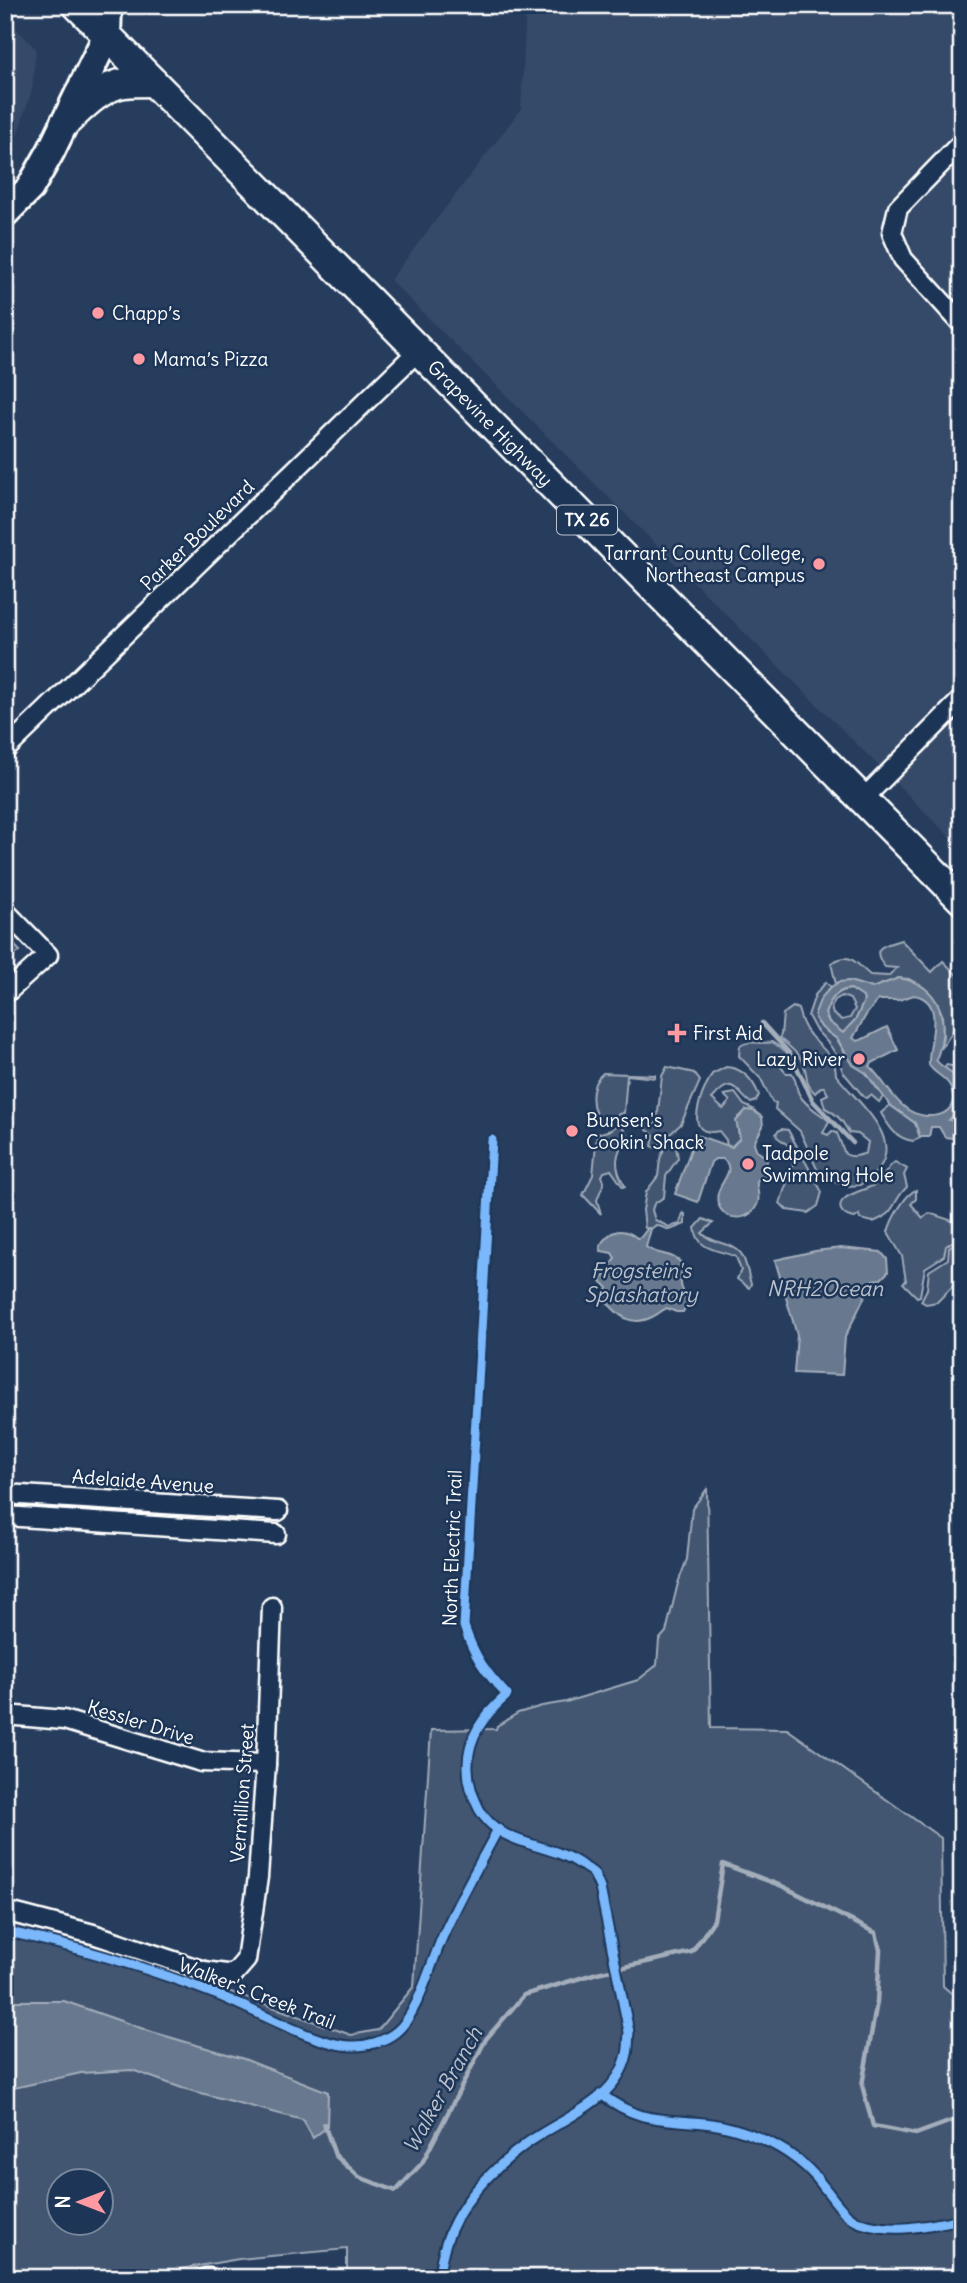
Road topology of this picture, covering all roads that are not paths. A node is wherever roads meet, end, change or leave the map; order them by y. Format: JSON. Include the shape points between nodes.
{"nodes":[{"id":1,"x":77,"y":5,"type":"edge"},
{"id":2,"x":108,"y":5,"type":"edge"},
{"id":3,"x":107,"y":35,"type":"junction"},
{"id":4,"x":153,"y":82,"type":"junction"},
{"id":5,"x":64,"y":124,"type":"junction"},
{"id":6,"x":962,"y":142,"type":"edge"},
{"id":7,"x":5,"y":213,"type":"edge"},
{"id":8,"x":962,"y":324,"type":"edge"},
{"id":9,"x":419,"y":350,"type":"junction"},
{"id":10,"x":962,"y":699,"type":"edge"},
{"id":11,"x":5,"y":750,"type":"edge"},
{"id":12,"x":862,"y":800,"type":"junction"},
{"id":13,"x":962,"y":900,"type":"edge"},
{"id":14,"x":5,"y":911,"type":"edge"},
{"id":15,"x":5,"y":994,"type":"edge"},
{"id":16,"x":5,"y":1494,"type":"edge"},
{"id":17,"x":278,"y":1511,"type":"dead end"},
{"id":18,"x":5,"y":1516,"type":"edge"},
{"id":19,"x":276,"y":1534,"type":"dead end"},
{"id":20,"x":272,"y":1607,"type":"dead end"},
{"id":21,"x":5,"y":1715,"type":"edge"},
{"id":22,"x":266,"y":1765,"type":"junction"},
{"id":23,"x":5,"y":1911,"type":"edge"}],
"edges":[{"from":1,"to":3,"type":"main road","name":"Grapevine Highway","number":"TX 26"},
{"from":2,"to":3,"type":"street"},
{"from":3,"to":4,"type":"main road","name":"Grapevine Highway","number":"TX 26"},
{"from":3,"to":5,"type":"street"},
{"from":4,"to":5,"type":"main road","via":[[122,83],[104,91]]},
{"from":4,"to":9,"type":"main road","name":"Grapevine Highway","number":"TX 26"},
{"from":5,"to":7,"type":"street","via":[[37,178]]},
{"from":6,"to":8,"type":"street","via":[[898,208],[892,233],[903,259]]},
{"from":9,"to":11,"type":"street","name":"Parker Boulevard"},
{"from":9,"to":12,"type":"main road","name":"Grapevine Highway","number":"TX 26"},
{"from":10,"to":12,"type":"street"},
{"from":12,"to":13,"type":"main road","name":"Grapevine Highway","number":"TX 26"},
{"from":14,"to":15,"type":"street","via":[[48,955]]},
{"from":16,"to":17,"type":"street","name":"Adelaide Avenue"},
{"from":18,"to":19,"type":"street"},
{"from":20,"to":22,"type":"street","name":"Vermillion Street"},
{"from":21,"to":22,"type":"street","name":"Kessler Drive","via":[[64,1720],[201,1762]]},
{"from":22,"to":23,"type":"street","name":"Vermillion Street","via":[[251,1930],[246,1960],[233,1975],[204,1971]]}]}
